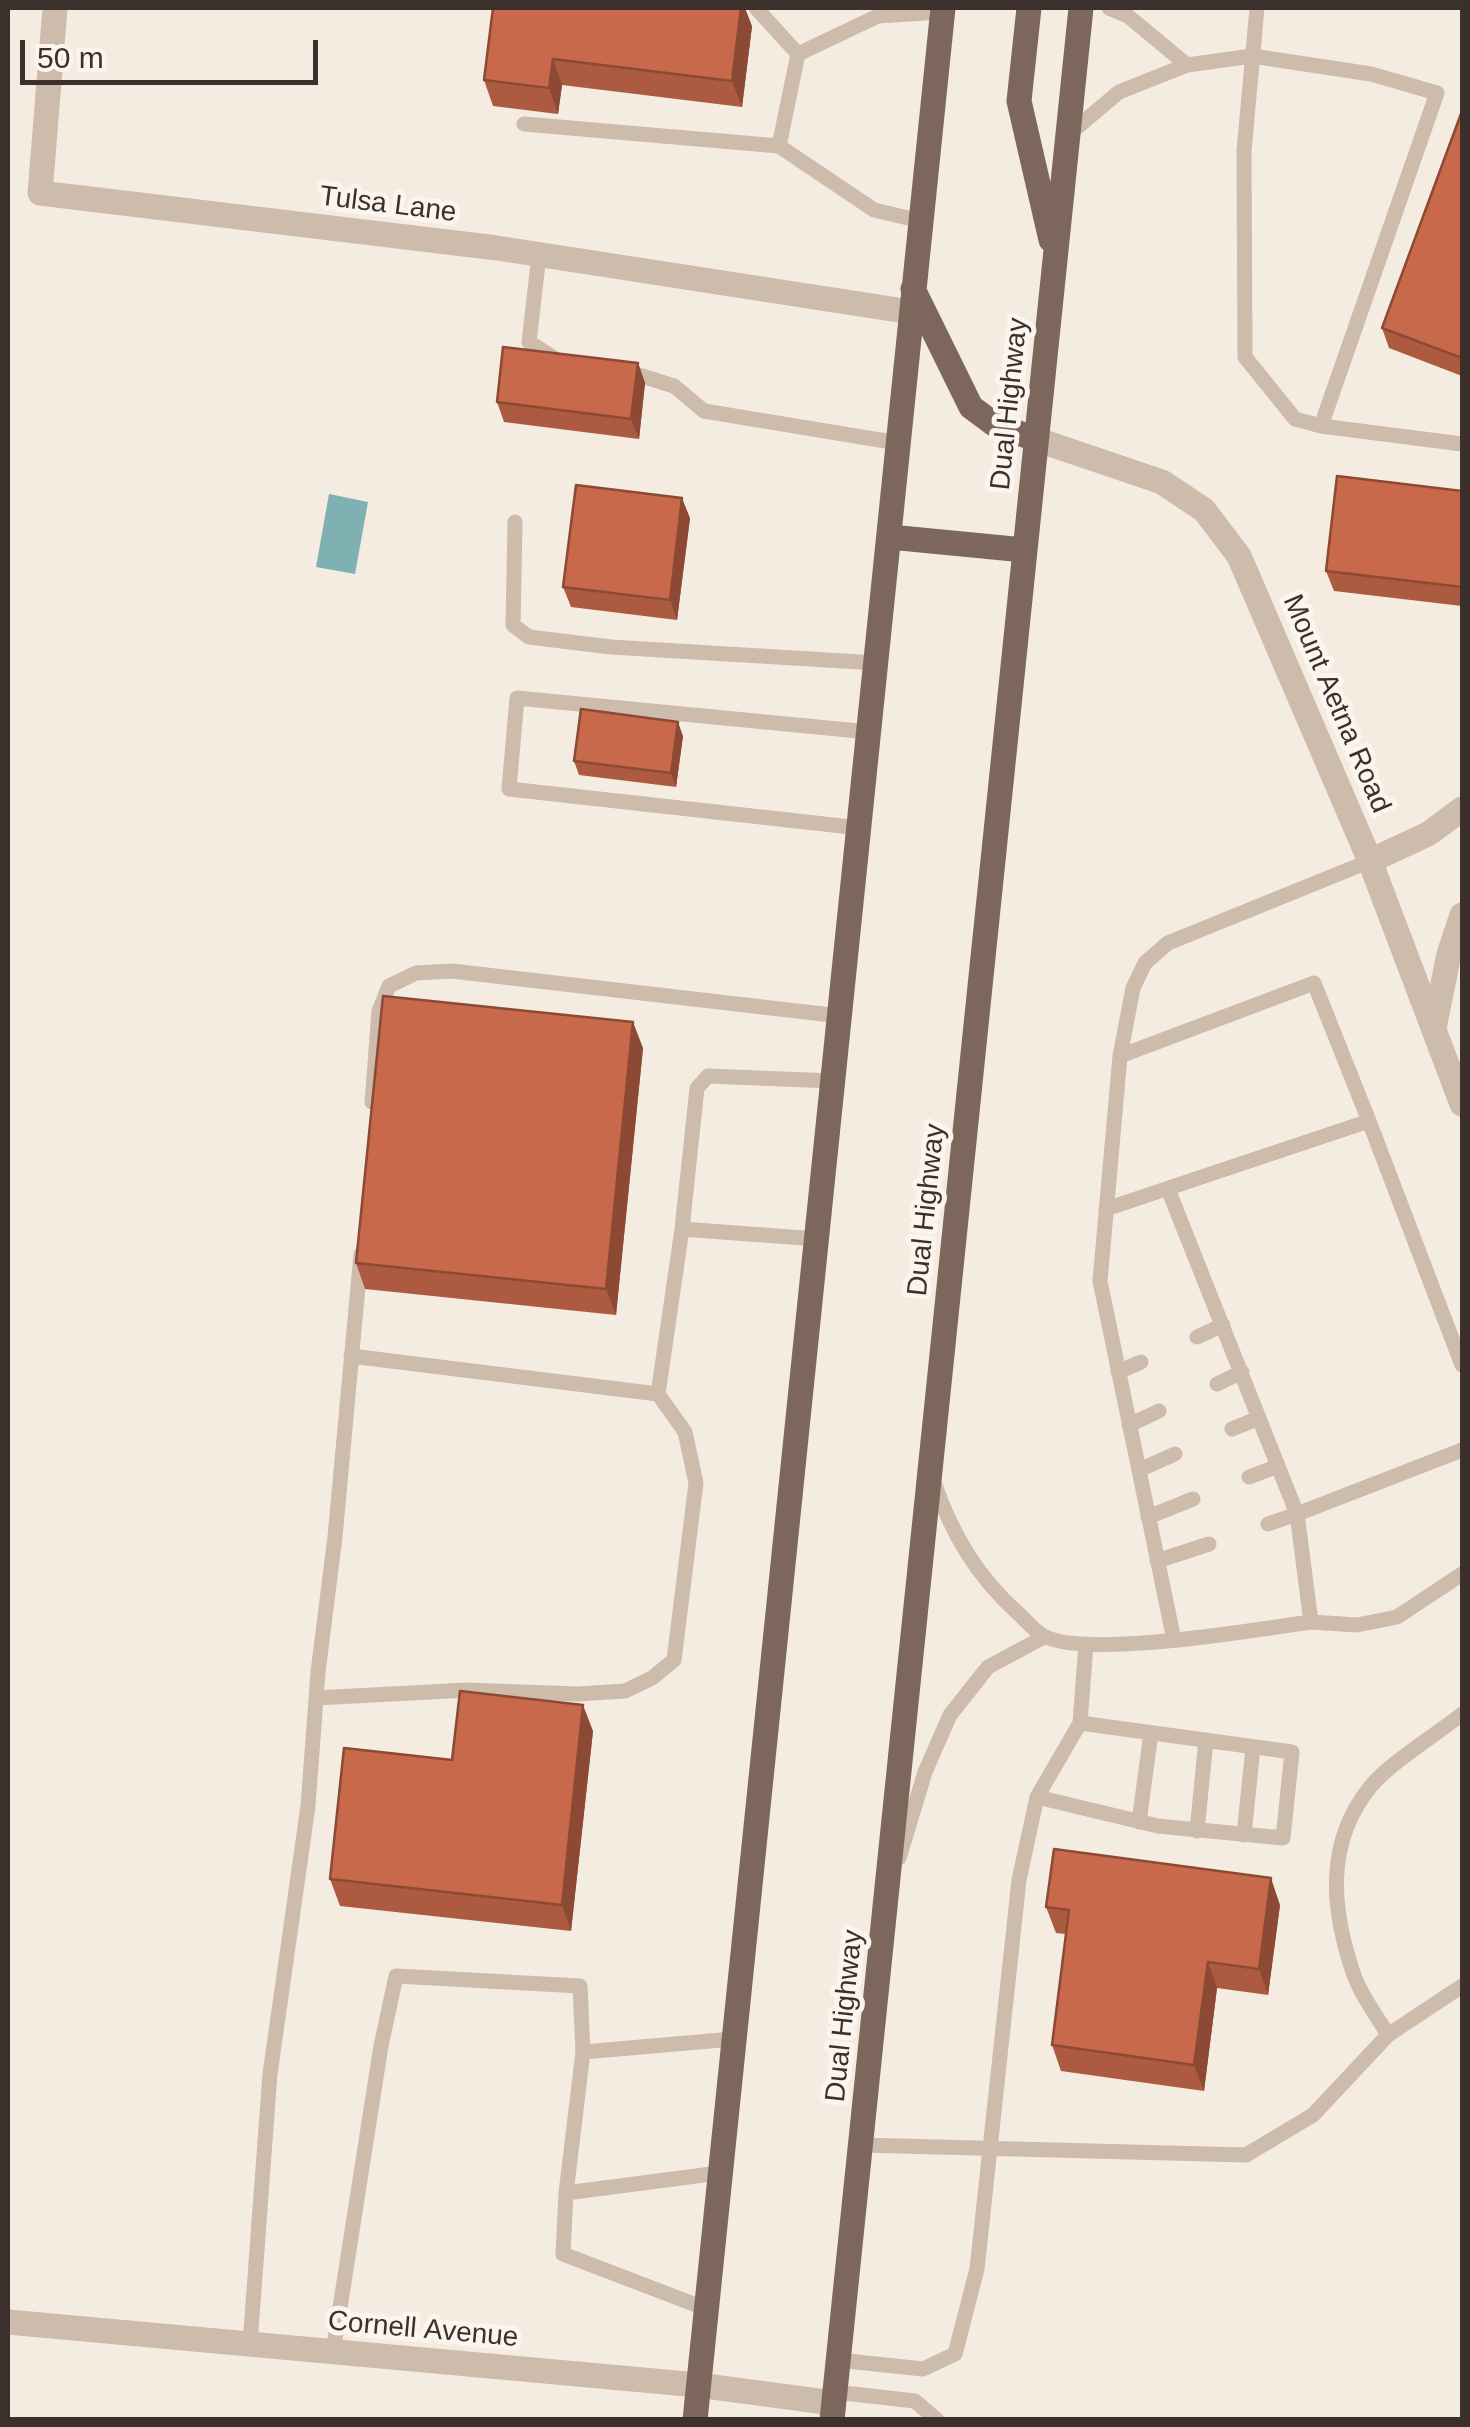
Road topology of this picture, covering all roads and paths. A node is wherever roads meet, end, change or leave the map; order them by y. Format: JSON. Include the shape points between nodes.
{"nodes":[{"id":1,"x":55,"y":8,"type":"edge"},
{"id":2,"x":756,"y":8,"type":"edge"},
{"id":3,"x":1028,"y":8,"type":"edge"},
{"id":4,"x":1081,"y":8,"type":"edge"},
{"id":5,"x":1109,"y":8,"type":"edge"},
{"id":6,"x":1257,"y":8,"type":"edge"},
{"id":7,"x":943,"y":10,"type":"edge"},
{"id":8,"x":798,"y":54,"type":"junction"},
{"id":9,"x":1252,"y":56,"type":"junction"},
{"id":10,"x":1187,"y":65,"type":"junction"},
{"id":11,"x":524,"y":124,"type":"edge"},
{"id":12,"x":1068,"y":135,"type":"junction"},
{"id":13,"x":779,"y":146,"type":"junction"},
{"id":14,"x":920,"y":222,"type":"junction"},
{"id":15,"x":539,"y":254,"type":"junction"},
{"id":16,"x":1056,"y":265,"type":"junction"},
{"id":17,"x":912,"y":301,"type":"junction"},
{"id":18,"x":573,"y":362,"type":"edge"},
{"id":19,"x":612,"y":367,"type":"edge"},
{"id":20,"x":1320,"y":426,"type":"junction"},
{"id":21,"x":1035,"y":438,"type":"junction"},
{"id":22,"x":898,"y":444,"type":"junction"},
{"id":23,"x":1462,"y":444,"type":"edge"},
{"id":24,"x":515,"y":522,"type":"dead end"},
{"id":25,"x":890,"y":537,"type":"junction"},
{"id":26,"x":1024,"y":550,"type":"junction"},
{"id":27,"x":877,"y":662,"type":"junction"},
{"id":28,"x":869,"y":732,"type":"junction"},
{"id":29,"x":1462,"y":809,"type":"edge"},
{"id":30,"x":860,"y":828,"type":"junction"},
{"id":31,"x":1370,"y":860,"type":"junction"},
{"id":32,"x":1462,"y":914,"type":"edge"},
{"id":33,"x":840,"y":1016,"type":"junction"},
{"id":34,"x":1434,"y":1028,"type":"junction"},
{"id":35,"x":1120,"y":1056,"type":"junction"},
{"id":36,"x":834,"y":1082,"type":"junction"},
{"id":37,"x":1462,"y":1104,"type":"edge"},
{"id":38,"x":371,"y":1122,"type":"edge"},
{"id":39,"x":1369,"y":1122,"type":"junction"},
{"id":40,"x":1168,"y":1188,"type":"junction"},
{"id":41,"x":1106,"y":1209,"type":"junction"},
{"id":42,"x":682,"y":1228,"type":"junction"},
{"id":43,"x":362,"y":1233,"type":"edge"},
{"id":44,"x":817,"y":1240,"type":"junction"},
{"id":45,"x":1223,"y":1325,"type":"junction"},
{"id":46,"x":1197,"y":1337,"type":"dead end"},
{"id":47,"x":351,"y":1356,"type":"junction"},
{"id":48,"x":1141,"y":1362,"type":"dead end"},
{"id":49,"x":1462,"y":1366,"type":"edge"},
{"id":50,"x":1118,"y":1372,"type":"junction"},
{"id":51,"x":1242,"y":1372,"type":"junction"},
{"id":52,"x":1217,"y":1384,"type":"dead end"},
{"id":53,"x":658,"y":1394,"type":"junction"},
{"id":54,"x":1158,"y":1411,"type":"dead end"},
{"id":55,"x":1259,"y":1418,"type":"junction"},
{"id":56,"x":1129,"y":1424,"type":"junction"},
{"id":57,"x":1232,"y":1430,"type":"dead end"},
{"id":58,"x":1462,"y":1450,"type":"edge"},
{"id":59,"x":1175,"y":1454,"type":"dead end"},
{"id":60,"x":1278,"y":1466,"type":"junction"},
{"id":61,"x":1138,"y":1470,"type":"junction"},
{"id":62,"x":930,"y":1471,"type":"junction"},
{"id":63,"x":1249,"y":1478,"type":"dead end"},
{"id":64,"x":1193,"y":1499,"type":"dead end"},
{"id":65,"x":1298,"y":1514,"type":"junction"},
{"id":66,"x":1148,"y":1517,"type":"junction"},
{"id":67,"x":1268,"y":1524,"type":"dead end"},
{"id":68,"x":1208,"y":1544,"type":"dead end"},
{"id":69,"x":1157,"y":1561,"type":"junction"},
{"id":70,"x":1462,"y":1574,"type":"edge"},
{"id":71,"x":1310,"y":1622,"type":"junction"},
{"id":72,"x":1044,"y":1636,"type":"junction"},
{"id":73,"x":1174,"y":1640,"type":"junction"},
{"id":74,"x":1086,"y":1644,"type":"junction"},
{"id":75,"x":316,"y":1698,"type":"junction"},
{"id":76,"x":1462,"y":1714,"type":"edge"},
{"id":77,"x":1080,"y":1723,"type":"junction"},
{"id":78,"x":1151,"y":1732,"type":"junction"},
{"id":79,"x":1206,"y":1740,"type":"junction"},
{"id":80,"x":1253,"y":1747,"type":"junction"},
{"id":81,"x":1037,"y":1797,"type":"junction"},
{"id":82,"x":1139,"y":1822,"type":"junction"},
{"id":83,"x":1196,"y":1830,"type":"junction"},
{"id":84,"x":1244,"y":1834,"type":"junction"},
{"id":85,"x":887,"y":1895,"type":"junction"},
{"id":86,"x":1462,"y":1986,"type":"edge"},
{"id":87,"x":1388,"y":2036,"type":"junction"},
{"id":88,"x":733,"y":2038,"type":"junction"},
{"id":89,"x":583,"y":2052,"type":"junction"},
{"id":90,"x":862,"y":2145,"type":"junction"},
{"id":91,"x":989,"y":2147,"type":"junction"},
{"id":92,"x":719,"y":2172,"type":"junction"},
{"id":93,"x":566,"y":2193,"type":"junction"},
{"id":94,"x":704,"y":2308,"type":"junction"},
{"id":95,"x":8,"y":2322,"type":"edge"},
{"id":96,"x":250,"y":2344,"type":"junction"},
{"id":97,"x":333,"y":2352,"type":"junction"},
{"id":98,"x":838,"y":2360,"type":"junction"},
{"id":99,"x":698,"y":2385,"type":"junction"},
{"id":100,"x":833,"y":2405,"type":"edge"},
{"id":101,"x":695,"y":2420,"type":"edge"},
{"id":102,"x":937,"y":2420,"type":"edge"}],
"edges":[{"from":1,"to":15,"type":"street","name":"Tulsa Lane","via":[[40,193]]},
{"from":2,"to":8,"type":"lane"},
{"from":3,"to":16,"type":"main road","via":[[1020,100]]},
{"from":4,"to":12,"type":"main road","name":"Dual Highway"},
{"from":5,"to":10,"type":"lane"},
{"from":6,"to":9,"type":"lane"},
{"from":7,"to":8,"type":"lane","via":[[878,16]]},
{"from":7,"to":14,"type":"main road"},
{"from":8,"to":13,"type":"lane"},
{"from":9,"to":10,"type":"lane"},
{"from":9,"to":20,"type":"lane","via":[[1244,151],[1244,357],[1295,419]]},
{"from":9,"to":20,"type":"lane","via":[[1371,74],[1436,94]]},
{"from":10,"to":12,"type":"lane","via":[[1119,92]]},
{"from":11,"to":13,"type":"lane"},
{"from":12,"to":16,"type":"main road","name":"Dual Highway"},
{"from":13,"to":14,"type":"lane","via":[[874,210]]},
{"from":14,"to":17,"type":"main road"},
{"from":15,"to":17,"type":"street","name":"Tulsa Lane"},
{"from":15,"to":18,"type":"lane","via":[[529,342],[554,360]]},
{"from":16,"to":21,"type":"main road","name":"Dual Highway"},
{"from":17,"to":21,"type":"main road","via":[[971,407],[994,424]]},
{"from":17,"to":22,"type":"main road"},
{"from":19,"to":22,"type":"lane","via":[[674,386],[704,411]]},
{"from":20,"to":23,"type":"lane"},
{"from":21,"to":26,"type":"main road","name":"Dual Highway"},
{"from":21,"to":31,"type":"street","name":"Mount Aetna Road","via":[[1162,482],[1204,510],[1239,556]]},
{"from":22,"to":25,"type":"main road"},
{"from":24,"to":27,"type":"lane","via":[[513,625],[529,637]]},
{"from":25,"to":26,"type":"main road"},
{"from":25,"to":27,"type":"main road"},
{"from":26,"to":62,"type":"main road","name":"Dual Highway"},
{"from":27,"to":28,"type":"main road"},
{"from":28,"to":30,"type":"main road"},
{"from":28,"to":30,"type":"lane","via":[[516,698],[509,789]]},
{"from":29,"to":31,"type":"street","via":[[1428,834]]},
{"from":30,"to":33,"type":"main road"},
{"from":31,"to":34,"type":"street","name":"Mount Aetna Road"},
{"from":31,"to":35,"type":"lane","via":[[1168,943],[1145,963],[1132,988]]},
{"from":32,"to":34,"type":"street"},
{"from":33,"to":36,"type":"main road"},
{"from":33,"to":38,"type":"lane","via":[[452,971],[416,973],[389,986],[379,1011]]},
{"from":34,"to":37,"type":"street","name":"Mount Aetna Road"},
{"from":35,"to":39,"type":"lane","via":[[1314,982]]},
{"from":35,"to":41,"type":"lane"},
{"from":36,"to":42,"type":"lane","via":[[704,1078],[697,1088]]},
{"from":36,"to":44,"type":"main road"},
{"from":39,"to":40,"type":"lane"},
{"from":39,"to":49,"type":"lane"},
{"from":40,"to":41,"type":"lane"},
{"from":40,"to":45,"type":"lane"},
{"from":41,"to":50,"type":"lane","via":[[1100,1280]]},
{"from":42,"to":44,"type":"lane"},
{"from":42,"to":53,"type":"lane"},
{"from":43,"to":47,"type":"lane"},
{"from":44,"to":88,"type":"main road"},
{"from":45,"to":46,"type":"lane"},
{"from":45,"to":51,"type":"lane"},
{"from":47,"to":53,"type":"lane"},
{"from":47,"to":75,"type":"lane"},
{"from":48,"to":50,"type":"lane"},
{"from":50,"to":56,"type":"lane"},
{"from":51,"to":52,"type":"lane"},
{"from":51,"to":55,"type":"lane"},
{"from":53,"to":75,"type":"lane","via":[[685,1432],[696,1482],[674,1660],[625,1691]]},
{"from":54,"to":56,"type":"lane"},
{"from":55,"to":57,"type":"lane"},
{"from":55,"to":60,"type":"lane"},
{"from":56,"to":61,"type":"lane"},
{"from":58,"to":65,"type":"lane"},
{"from":59,"to":61,"type":"lane"},
{"from":60,"to":63,"type":"lane"},
{"from":60,"to":65,"type":"lane"},
{"from":61,"to":66,"type":"lane"},
{"from":62,"to":72,"type":"lane","via":[[960,1546],[998,1596]]},
{"from":62,"to":85,"type":"main road","name":"Dual Highway"},
{"from":64,"to":66,"type":"lane"},
{"from":65,"to":67,"type":"lane"},
{"from":65,"to":71,"type":"lane"},
{"from":66,"to":69,"type":"lane"},
{"from":68,"to":69,"type":"lane"},
{"from":69,"to":73,"type":"lane"},
{"from":70,"to":71,"type":"lane","via":[[1396,1617],[1357,1625]]},
{"from":71,"to":73,"type":"lane"},
{"from":72,"to":74,"type":"lane"},
{"from":72,"to":85,"type":"lane","via":[[988,1667],[950,1715],[924,1772]]},
{"from":73,"to":74,"type":"lane"},
{"from":74,"to":77,"type":"lane"},
{"from":75,"to":96,"type":"lane","via":[[308,1806],[270,2074]]},
{"from":76,"to":87,"type":"lane","via":[[1374,1782],[1348,1818],[1338,1858],[1335,1896],[1354,1978]]},
{"from":77,"to":78,"type":"lane"},
{"from":77,"to":81,"type":"lane"},
{"from":78,"to":79,"type":"lane"},
{"from":78,"to":82,"type":"lane"},
{"from":79,"to":80,"type":"lane"},
{"from":79,"to":83,"type":"lane"},
{"from":80,"to":84,"type":"lane"},
{"from":80,"to":84,"type":"lane","via":[[1292,1752],[1283,1838]]},
{"from":81,"to":82,"type":"lane"},
{"from":81,"to":91,"type":"lane","via":[[1018,1880]]},
{"from":82,"to":83,"type":"lane"},
{"from":83,"to":84,"type":"lane"},
{"from":85,"to":90,"type":"main road","name":"Dual Highway"},
{"from":86,"to":87,"type":"lane"},
{"from":87,"to":91,"type":"lane","via":[[1312,2114],[1246,2155]]},
{"from":88,"to":89,"type":"lane"},
{"from":88,"to":92,"type":"main road"},
{"from":89,"to":93,"type":"lane"},
{"from":89,"to":97,"type":"lane","via":[[580,1986],[396,1976]]},
{"from":90,"to":91,"type":"lane"},
{"from":90,"to":98,"type":"main road","name":"Dual Highway"},
{"from":91,"to":98,"type":"lane","via":[[976,2270],[956,2354],[922,2369]]},
{"from":92,"to":93,"type":"lane"},
{"from":92,"to":94,"type":"main road"},
{"from":93,"to":94,"type":"lane","via":[[563,2254]]},
{"from":94,"to":99,"type":"main road"},
{"from":95,"to":96,"type":"street","name":"Cornell Avenue"},
{"from":96,"to":97,"type":"street","name":"Cornell Avenue"},
{"from":97,"to":99,"type":"street","name":"Cornell Avenue"},
{"from":98,"to":100,"type":"main road","name":"Dual Highway"},
{"from":99,"to":100,"type":"street","name":"Cornell Avenue"},
{"from":99,"to":101,"type":"main road"},
{"from":100,"to":102,"type":"lane","via":[[915,2401]]}]}
